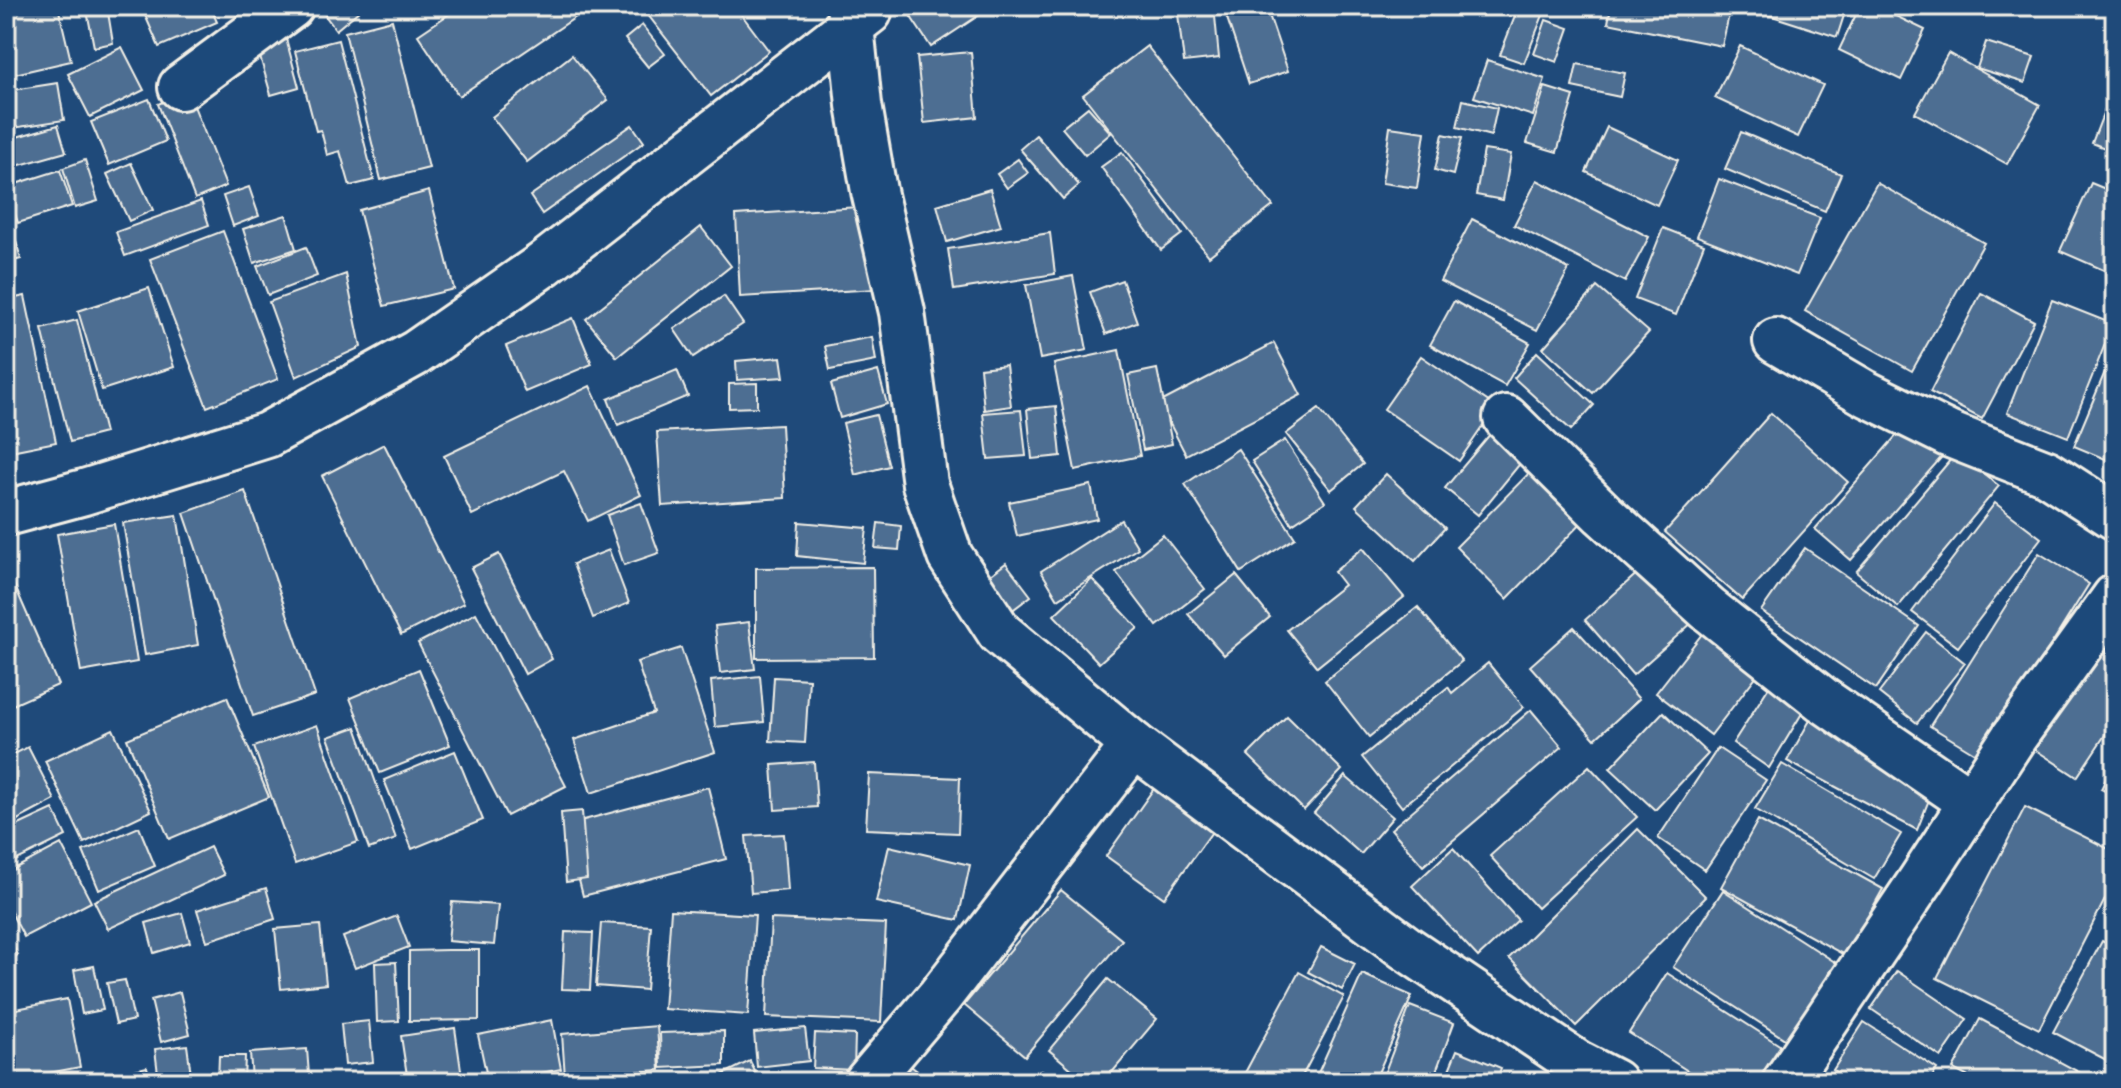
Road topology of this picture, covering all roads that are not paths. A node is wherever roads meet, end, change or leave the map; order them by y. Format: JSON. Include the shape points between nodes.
{"nodes":[{"id":1,"x":291,"y":6,"type":"edge"},
{"id":2,"x":858,"y":13,"type":"edge"},
{"id":3,"x":181,"y":87,"type":"dead end"},
{"id":4,"x":1776,"y":341,"type":"dead end"},
{"id":5,"x":1506,"y":418,"type":"dead end"},
{"id":6,"x":6,"y":513,"type":"edge"},
{"id":7,"x":2115,"y":517,"type":"edge"},
{"id":8,"x":2115,"y":597,"type":"edge"},
{"id":9,"x":1134,"y":745,"type":"junction"},
{"id":10,"x":1971,"y":802,"type":"junction"},
{"id":11,"x":867,"y":1082,"type":"edge"},
{"id":12,"x":1614,"y":1082,"type":"edge"},
{"id":13,"x":1785,"y":1082,"type":"edge"}],
"edges":[{"from":1,"to":3,"type":"street"},
{"from":2,"to":6,"type":"street","via":[[544,264],[416,353],[267,435]]},
{"from":2,"to":9,"type":"street","via":[[859,105],[902,312],[925,484],[950,556],[1000,633]]},
{"from":4,"to":7,"type":"street","via":[[1948,434],[2047,473]]},
{"from":5,"to":10,"type":"street","via":[[1708,609],[1823,700]]},
{"from":8,"to":10,"type":"street"},
{"from":9,"to":11,"type":"street"},
{"from":9,"to":12,"type":"street","via":[[1406,948],[1577,1063]]},
{"from":10,"to":13,"type":"street"}]}
